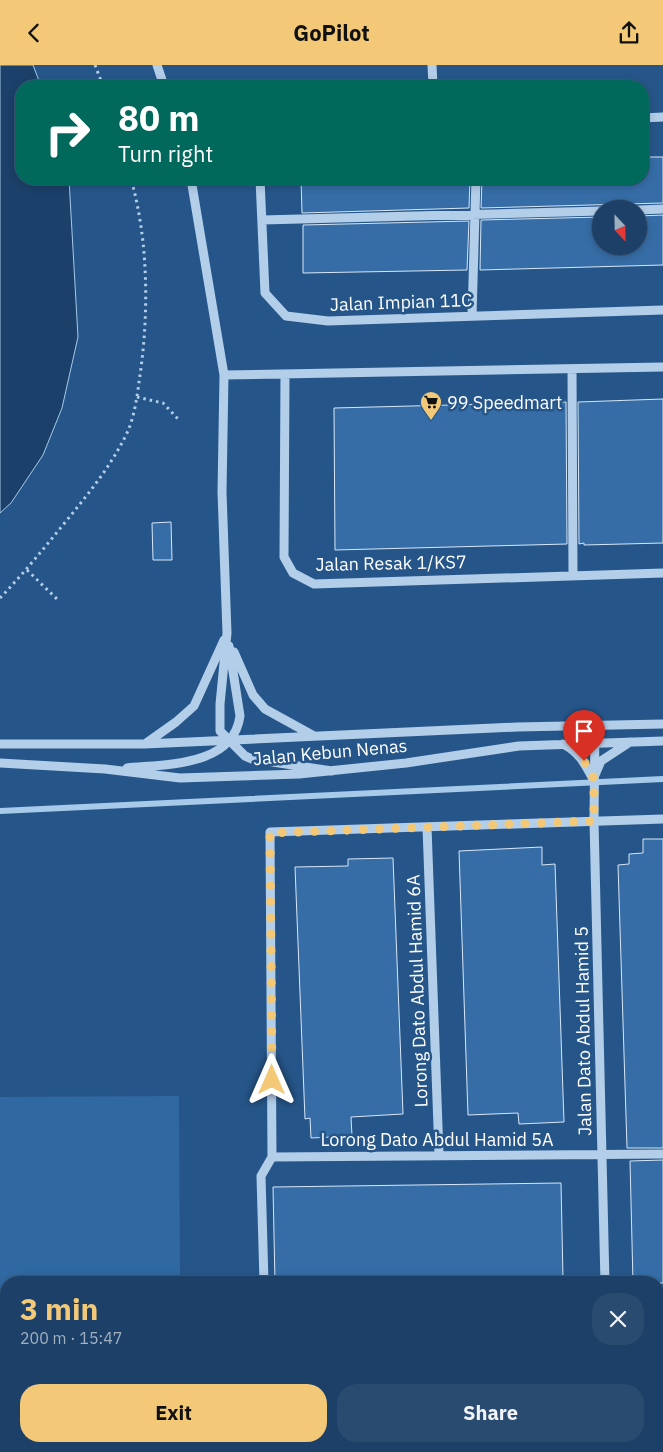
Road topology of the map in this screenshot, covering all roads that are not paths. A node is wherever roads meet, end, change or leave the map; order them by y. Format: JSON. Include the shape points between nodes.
{"nodes":[{"id":1,"x":157,"y":65,"type":"edge"},
{"id":2,"x":432,"y":65,"type":"edge"},
{"id":3,"x":162,"y":80,"type":"edge"},
{"id":4,"x":433,"y":80,"type":"edge"},
{"id":5,"x":663,"y":117,"type":"edge"},
{"id":6,"x":649,"y":118,"type":"edge"},
{"id":7,"x":192,"y":185,"type":"edge"},
{"id":8,"x":260,"y":185,"type":"edge"},
{"id":9,"x":476,"y":185,"type":"edge"},
{"id":10,"x":663,"y":209,"type":"edge"},
{"id":11,"x":648,"y":210,"type":"edge"},
{"id":12,"x":592,"y":211,"type":"edge"},
{"id":13,"x":475,"y":214,"type":"junction"},
{"id":14,"x":262,"y":220,"type":"junction"},
{"id":15,"x":663,"y":310,"type":"edge"},
{"id":16,"x":472,"y":316,"type":"junction"},
{"id":17,"x":663,"y":367,"type":"edge"},
{"id":18,"x":572,"y":369,"type":"junction"},
{"id":19,"x":284,"y":374,"type":"junction"},
{"id":20,"x":224,"y":375,"type":"junction"},
{"id":21,"x":663,"y":573,"type":"edge"},
{"id":22,"x":573,"y":575,"type":"junction"},
{"id":23,"x":227,"y":633,"type":"junction"},
{"id":24,"x":663,"y":724,"type":"edge"},
{"id":25,"x":595,"y":725,"type":"junction"},
{"id":26,"x":314,"y":736,"type":"junction"},
{"id":27,"x":229,"y":741,"type":"junction"},
{"id":28,"x":663,"y":741,"type":"edge"},
{"id":29,"x":630,"y":742,"type":"junction"},
{"id":30,"x":561,"y":743,"type":"junction"},
{"id":31,"x":594,"y":743,"type":"junction"},
{"id":32,"x":0,"y":744,"type":"edge"},
{"id":33,"x":144,"y":744,"type":"junction"},
{"id":34,"x":0,"y":763,"type":"edge"},
{"id":35,"x":105,"y":769,"type":"junction"},
{"id":36,"x":332,"y":771,"type":"junction"},
{"id":37,"x":594,"y":783,"type":"junction"},
{"id":38,"x":663,"y":819,"type":"edge"},
{"id":39,"x":594,"y":821,"type":"junction"},
{"id":40,"x":427,"y":827,"type":"junction"},
{"id":41,"x":440,"y":1154,"type":"junction"},
{"id":42,"x":663,"y":1154,"type":"edge"},
{"id":43,"x":602,"y":1155,"type":"junction"},
{"id":44,"x":272,"y":1157,"type":"junction"},
{"id":45,"x":264,"y":1276,"type":"edge"},
{"id":46,"x":605,"y":1276,"type":"edge"}],
"edges":[{"from":1,"to":3,"type":"street"},
{"from":2,"to":4,"type":"street"},
{"from":5,"to":6,"type":"street"},
{"from":7,"to":20,"type":"street"},
{"from":8,"to":14,"type":"street","name":"Jalan Impian 11C"},
{"from":9,"to":13,"type":"street"},
{"from":10,"to":11,"type":"street"},
{"from":12,"to":13,"type":"street"},
{"from":13,"to":14,"type":"street"},
{"from":13,"to":16,"type":"street"},
{"from":14,"to":16,"type":"street","name":"Jalan Impian 11C","via":[[265,293],[286,316],[328,321]]},
{"from":15,"to":16,"type":"street","name":"Jalan Impian 11C"},
{"from":17,"to":18,"type":"street"},
{"from":18,"to":19,"type":"street"},
{"from":18,"to":22,"type":"street"},
{"from":19,"to":20,"type":"street"},
{"from":19,"to":22,"type":"street","name":"Jalan Resak 1/KS7","via":[[284,557],[293,573],[314,584]]},
{"from":20,"to":23,"type":"street","via":[[222,492]]},
{"from":21,"to":22,"type":"street","name":"Jalan Resak 1/KS7"},
{"from":23,"to":26,"type":"street","via":[[253,695],[265,709]]},
{"from":23,"to":27,"type":"street","via":[[220,731]]},
{"from":23,"to":27,"type":"street","via":[[240,716],[239,725]]},
{"from":23,"to":33,"type":"street","via":[[194,706]]},
{"from":24,"to":25,"type":"street","name":"Jalan Kebun Nenas"},
{"from":25,"to":26,"type":"street","name":"Jalan Kebun Nenas"},
{"from":25,"to":31,"type":"street"},
{"from":26,"to":27,"type":"street","name":"Jalan Kebun Nenas"},
{"from":27,"to":33,"type":"street","name":"Jalan Kebun Nenas"},
{"from":27,"to":35,"type":"street","via":[[213,753],[187,763]]},
{"from":27,"to":36,"type":"street","via":[[252,759]]},
{"from":28,"to":29,"type":"street","name":"Jalan Kebun Nenas"},
{"from":29,"to":31,"type":"street","name":"Jalan Kebun Nenas"},
{"from":29,"to":37,"type":"street","name":"Jalan Dato Abdul Hamid 5","via":[[601,761]]},
{"from":30,"to":31,"type":"street","name":"Jalan Kebun Nenas"},
{"from":30,"to":36,"type":"street","name":"Jalan Kebun Nenas"},
{"from":30,"to":37,"type":"street","via":[[584,761]]},
{"from":31,"to":37,"type":"street"},
{"from":32,"to":33,"type":"street","name":"Jalan Kebun Nenas"},
{"from":34,"to":35,"type":"street","name":"Jalan Kebun Nenas"},
{"from":35,"to":36,"type":"street","name":"Jalan Kebun Nenas","via":[[180,778]]},
{"from":37,"to":39,"type":"street","name":"Jalan Dato Abdul Hamid 5"},
{"from":38,"to":39,"type":"street"},
{"from":39,"to":40,"type":"street"},
{"from":39,"to":43,"type":"street","name":"Jalan Dato Abdul Hamid 5"},
{"from":40,"to":41,"type":"street","name":"Lorong Dato Abdul Hamid 6A"},
{"from":40,"to":44,"type":"street","via":[[270,833]]},
{"from":41,"to":43,"type":"street","name":"Lorong Dato Abdul Hamid 5A"},
{"from":41,"to":44,"type":"street","name":"Lorong Dato Abdul Hamid 5A"},
{"from":42,"to":43,"type":"street","name":"Lorong Dato Abdul Hamid 5A"},
{"from":43,"to":46,"type":"street","name":"Jalan Dato Abdul Hamid 5"},
{"from":44,"to":45,"type":"street","via":[[261,1177]]}]}
